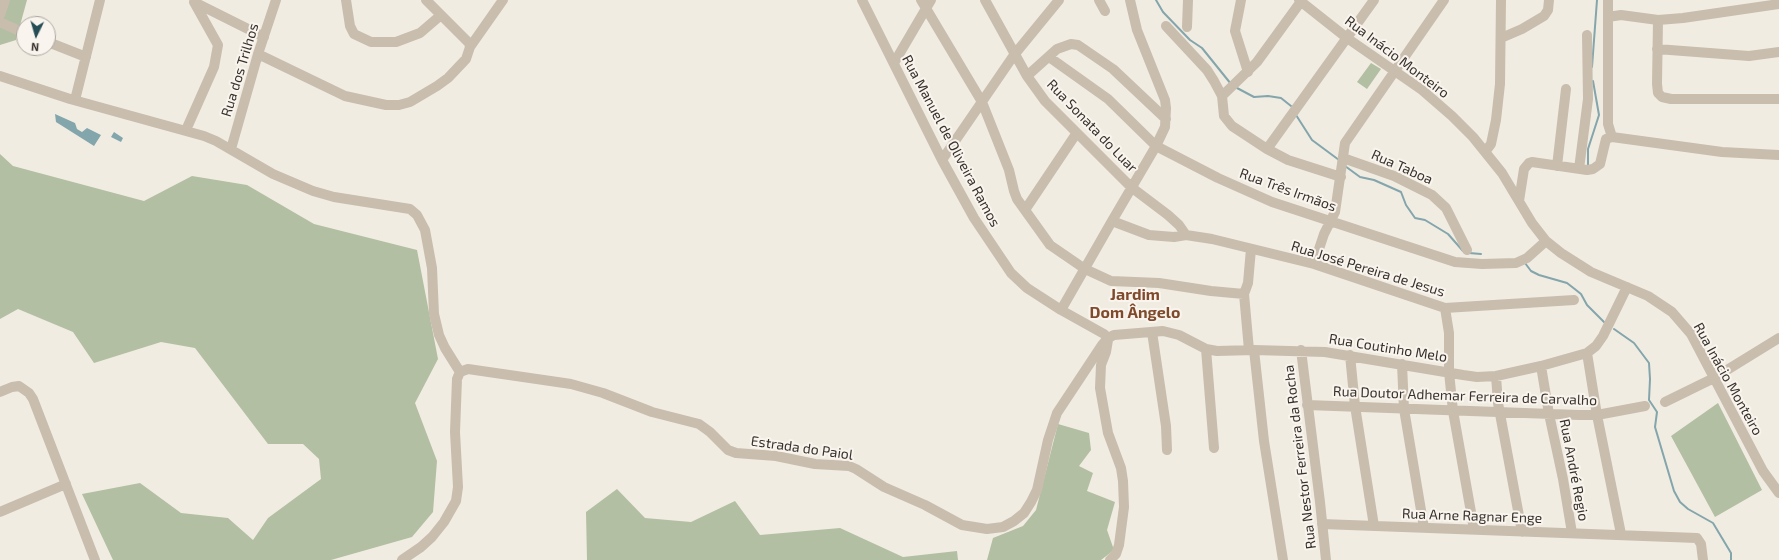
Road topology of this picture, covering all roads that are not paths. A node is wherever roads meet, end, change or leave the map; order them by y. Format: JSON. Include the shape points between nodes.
{"nodes":[{"id":1,"x":5,"y":0,"type":"edge"},
{"id":2,"x":100,"y":0,"type":"edge"},
{"id":3,"x":276,"y":0,"type":"edge"},
{"id":4,"x":346,"y":0,"type":"edge"},
{"id":5,"x":426,"y":0,"type":"edge"},
{"id":6,"x":502,"y":0,"type":"edge"},
{"id":7,"x":862,"y":0,"type":"edge"},
{"id":8,"x":985,"y":0,"type":"edge"},
{"id":9,"x":1099,"y":0,"type":"edge"},
{"id":10,"x":1130,"y":0,"type":"edge"},
{"id":11,"x":1188,"y":0,"type":"edge"},
{"id":12,"x":1241,"y":0,"type":"edge"},
{"id":13,"x":1300,"y":0,"type":"edge"},
{"id":14,"x":1374,"y":0,"type":"edge"},
{"id":15,"x":1444,"y":0,"type":"edge"},
{"id":16,"x":1501,"y":0,"type":"edge"},
{"id":17,"x":1549,"y":0,"type":"edge"},
{"id":18,"x":1608,"y":0,"type":"edge"},
{"id":19,"x":195,"y":2,"type":"edge"},
{"id":20,"x":1055,"y":2,"type":"edge"},
{"id":21,"x":925,"y":3,"type":"edge"},
{"id":22,"x":1779,"y":4,"type":"edge"},
{"id":23,"x":1734,"y":5,"type":"edge"},
{"id":24,"x":1105,"y":11,"type":"dead end"},
{"id":25,"x":0,"y":15,"type":"edge"},
{"id":26,"x":441,"y":15,"type":"junction"},
{"id":27,"x":1608,"y":17,"type":"junction"},
{"id":28,"x":1658,"y":20,"type":"junction"},
{"id":29,"x":0,"y":22,"type":"edge"},
{"id":30,"x":1166,"y":26,"type":"dead end"},
{"id":31,"x":1187,"y":27,"type":"dead end"},
{"id":32,"x":16,"y":29,"type":"edge"},
{"id":33,"x":1587,"y":35,"type":"dead end"},
{"id":34,"x":264,"y":37,"type":"junction"},
{"id":35,"x":1347,"y":38,"type":"junction"},
{"id":36,"x":1501,"y":38,"type":"junction"},
{"id":37,"x":56,"y":45,"type":"edge"},
{"id":38,"x":470,"y":48,"type":"junction"},
{"id":39,"x":1658,"y":49,"type":"junction"},
{"id":40,"x":1779,"y":52,"type":"edge"},
{"id":41,"x":258,"y":54,"type":"junction"},
{"id":42,"x":1014,"y":55,"type":"junction"},
{"id":43,"x":86,"y":57,"type":"junction"},
{"id":44,"x":1048,"y":57,"type":"junction"},
{"id":45,"x":894,"y":63,"type":"junction"},
{"id":46,"x":1396,"y":71,"type":"junction"},
{"id":47,"x":1248,"y":72,"type":"junction"},
{"id":48,"x":0,"y":76,"type":"edge"},
{"id":49,"x":1027,"y":76,"type":"junction"},
{"id":50,"x":1566,"y":89,"type":"dead end"},
{"id":51,"x":1222,"y":96,"type":"junction"},
{"id":52,"x":1779,"y":99,"type":"edge"},
{"id":53,"x":75,"y":100,"type":"junction"},
{"id":54,"x":982,"y":102,"type":"junction"},
{"id":55,"x":1166,"y":119,"type":"junction"},
{"id":56,"x":186,"y":130,"type":"junction"},
{"id":57,"x":1076,"y":134,"type":"junction"},
{"id":58,"x":1612,"y":137,"type":"junction"},
{"id":59,"x":1156,"y":146,"type":"junction"},
{"id":60,"x":231,"y":149,"type":"junction"},
{"id":61,"x":1267,"y":149,"type":"junction"},
{"id":62,"x":1485,"y":152,"type":"junction"},
{"id":63,"x":1779,"y":155,"type":"edge"},
{"id":64,"x":1343,"y":159,"type":"junction"},
{"id":65,"x":942,"y":160,"type":"junction"},
{"id":66,"x":1557,"y":166,"type":"junction"},
{"id":67,"x":1580,"y":169,"type":"junction"},
{"id":68,"x":1341,"y":175,"type":"junction"},
{"id":69,"x":1131,"y":187,"type":"junction"},
{"id":70,"x":1518,"y":201,"type":"junction"},
{"id":71,"x":1025,"y":210,"type":"junction"},
{"id":72,"x":1112,"y":221,"type":"junction"},
{"id":73,"x":1329,"y":221,"type":"junction"},
{"id":74,"x":1186,"y":235,"type":"junction"},
{"id":75,"x":1546,"y":241,"type":"junction"},
{"id":76,"x":1251,"y":249,"type":"junction"},
{"id":77,"x":1467,"y":250,"type":"dead end"},
{"id":78,"x":1314,"y":264,"type":"junction"},
{"id":79,"x":1085,"y":269,"type":"junction"},
{"id":80,"x":1626,"y":287,"type":"junction"},
{"id":81,"x":1244,"y":294,"type":"junction"},
{"id":82,"x":1574,"y":300,"type":"dead end"},
{"id":83,"x":1445,"y":308,"type":"junction"},
{"id":84,"x":1061,"y":310,"type":"junction"},
{"id":85,"x":1152,"y":332,"type":"junction"},
{"id":86,"x":1108,"y":338,"type":"junction"},
{"id":87,"x":1779,"y":338,"type":"edge"},
{"id":88,"x":1206,"y":349,"type":"junction"},
{"id":89,"x":1252,"y":350,"type":"junction"},
{"id":90,"x":1301,"y":350,"type":"junction"},
{"id":91,"x":1587,"y":353,"type":"junction"},
{"id":92,"x":1350,"y":355,"type":"junction"},
{"id":93,"x":1402,"y":364,"type":"junction"},
{"id":94,"x":1541,"y":366,"type":"junction"},
{"id":95,"x":1449,"y":372,"type":"junction"},
{"id":96,"x":458,"y":376,"type":"junction"},
{"id":97,"x":1496,"y":376,"type":"junction"},
{"id":98,"x":1714,"y":378,"type":"junction"},
{"id":99,"x":0,"y":392,"type":"edge"},
{"id":100,"x":1664,"y":402,"type":"dead end"},
{"id":101,"x":1307,"y":405,"type":"junction"},
{"id":102,"x":1354,"y":406,"type":"junction"},
{"id":103,"x":1645,"y":406,"type":"dead end"},
{"id":104,"x":1404,"y":409,"type":"junction"},
{"id":105,"x":1453,"y":411,"type":"junction"},
{"id":106,"x":1499,"y":412,"type":"junction"},
{"id":107,"x":1548,"y":414,"type":"junction"},
{"id":108,"x":1597,"y":415,"type":"junction"},
{"id":109,"x":1214,"y":448,"type":"dead end"},
{"id":110,"x":1167,"y":450,"type":"dead end"},
{"id":111,"x":66,"y":484,"type":"junction"},
{"id":112,"x":1779,"y":493,"type":"edge"},
{"id":113,"x":0,"y":512,"type":"edge"},
{"id":114,"x":1322,"y":524,"type":"junction"},
{"id":115,"x":1374,"y":526,"type":"junction"},
{"id":116,"x":1424,"y":528,"type":"junction"},
{"id":117,"x":1474,"y":529,"type":"junction"},
{"id":118,"x":1522,"y":532,"type":"junction"},
{"id":119,"x":1572,"y":533,"type":"junction"},
{"id":120,"x":1621,"y":534,"type":"junction"},
{"id":121,"x":95,"y":560,"type":"edge"},
{"id":122,"x":402,"y":560,"type":"edge"},
{"id":123,"x":1110,"y":560,"type":"edge"},
{"id":124,"x":1283,"y":560,"type":"edge"},
{"id":125,"x":1326,"y":560,"type":"edge"},
{"id":126,"x":1703,"y":560,"type":"edge"}],
"edges":[{"from":1,"to":25,"type":"street"},
{"from":2,"to":43,"type":"street"},
{"from":3,"to":34,"type":"street","name":"Rua dos Trilhos"},
{"from":4,"to":26,"type":"street","via":[[350,26],[354,34],[371,42],[396,42],[420,33]]},
{"from":5,"to":26,"type":"street"},
{"from":6,"to":38,"type":"street"},
{"from":7,"to":45,"type":"street","name":"Rua Manuel de Oliveira Ramos"},
{"from":8,"to":42,"type":"street","name":"Rua Sonata do Luar"},
{"from":9,"to":24,"type":"street"},
{"from":10,"to":55,"type":"street","via":[[1137,30],[1165,100]]},
{"from":11,"to":31,"type":"street"},
{"from":12,"to":47,"type":"street","via":[[1235,31]]},
{"from":13,"to":35,"type":"street","name":"Rua Inácio Monteiro"},
{"from":13,"to":47,"type":"street","via":[[1273,42]]},
{"from":14,"to":35,"type":"street"},
{"from":15,"to":46,"type":"street"},
{"from":16,"to":36,"type":"street"},
{"from":17,"to":36,"type":"street","via":[[1548,10],[1544,16],[1522,30]]},
{"from":18,"to":27,"type":"street"},
{"from":19,"to":34,"type":"street"},
{"from":19,"to":56,"type":"street","via":[[218,45],[214,67]]},
{"from":20,"to":42,"type":"street"},
{"from":21,"to":45,"type":"street"},
{"from":21,"to":54,"type":"street"},
{"from":22,"to":23,"type":"street"},
{"from":23,"to":28,"type":"street","via":[[1683,18]]},
{"from":26,"to":38,"type":"street","via":[[469,43]]},
{"from":27,"to":28,"type":"street","via":[[1621,15]]},
{"from":27,"to":58,"type":"street","via":[[1608,124]]},
{"from":28,"to":39,"type":"street"},
{"from":29,"to":32,"type":"street"},
{"from":30,"to":51,"type":"street","via":[[1207,70]]},
{"from":33,"to":67,"type":"street","via":[[1588,99]]},
{"from":34,"to":41,"type":"street","name":"Rua dos Trilhos"},
{"from":35,"to":46,"type":"street","name":"Rua Inácio Monteiro"},
{"from":35,"to":61,"type":"street"},
{"from":36,"to":62,"type":"street","via":[[1496,120],[1492,139]]},
{"from":37,"to":43,"type":"street"},
{"from":38,"to":41,"type":"street","via":[[466,59],[437,86],[410,102],[399,105],[386,105],[345,96]]},
{"from":39,"to":40,"type":"street","via":[[1749,56]]},
{"from":39,"to":52,"type":"street","via":[[1657,84],[1658,93],[1662,97]]},
{"from":41,"to":60,"type":"street","name":"Rua dos Trilhos"},
{"from":42,"to":49,"type":"street","name":"Rua Sonata do Luar"},
{"from":42,"to":54,"type":"street"},
{"from":43,"to":53,"type":"street"},
{"from":44,"to":49,"type":"street"},
{"from":44,"to":55,"type":"street","via":[[1057,49],[1071,44],[1084,48],[1127,81]]},
{"from":44,"to":59,"type":"street","name":"Rua Três Irmãos","via":[[1108,99]]},
{"from":45,"to":65,"type":"street","name":"Rua Manuel de Oliveira Ramos"},
{"from":46,"to":62,"type":"street","name":"Rua Inácio Monteiro","via":[[1452,116]]},
{"from":46,"to":64,"type":"street","via":[[1345,143]]},
{"from":47,"to":51,"type":"street"},
{"from":48,"to":53,"type":"street"},
{"from":49,"to":57,"type":"street","name":"Rua Sonata do Luar","via":[[1045,101]]},
{"from":50,"to":66,"type":"street"},
{"from":51,"to":61,"type":"street","via":[[1226,120]]},
{"from":53,"to":56,"type":"street"},
{"from":54,"to":65,"type":"street"},
{"from":54,"to":71,"type":"street","via":[[1009,170],[1014,191]]},
{"from":55,"to":59,"type":"street"},
{"from":56,"to":60,"type":"street"},
{"from":57,"to":69,"type":"street","name":"Rua Sonata do Luar"},
{"from":57,"to":71,"type":"street"},
{"from":58,"to":63,"type":"street","via":[[1722,152]]},
{"from":58,"to":67,"type":"street","via":[[1604,142],[1600,164],[1596,168]]},
{"from":59,"to":69,"type":"street"},
{"from":59,"to":73,"type":"street","name":"Rua Três Irmãos","via":[[1272,202]]},
{"from":60,"to":96,"type":"street","via":[[273,174],[313,191],[334,197],[410,209],[417,215],[429,245],[436,323]]},
{"from":61,"to":68,"type":"street","via":[[1288,160]]},
{"from":62,"to":70,"type":"street","name":"Rua Inácio Monteiro","via":[[1502,173]]},
{"from":64,"to":68,"type":"street"},
{"from":64,"to":77,"type":"street","name":"Rua Taboa","via":[[1394,176],[1432,195],[1446,208]]},
{"from":65,"to":84,"type":"street","name":"Rua Manuel de Oliveira Ramos","via":[[974,218],[1011,273],[1027,288]]},
{"from":66,"to":67,"type":"street"},
{"from":66,"to":70,"type":"street","via":[[1529,163],[1524,169]]},
{"from":68,"to":73,"type":"street","via":[[1335,212]]},
{"from":69,"to":72,"type":"street"},
{"from":69,"to":74,"type":"street","name":"Rua Sonata do Luar","via":[[1168,215]]},
{"from":70,"to":75,"type":"street","name":"Rua Inácio Monteiro"},
{"from":71,"to":79,"type":"street","via":[[1050,245]]},
{"from":72,"to":74,"type":"street","name":"Rua José Pereira de Jesus","via":[[1149,235]]},
{"from":72,"to":79,"type":"street"},
{"from":73,"to":75,"type":"street","name":"Rua Três Irmãos","via":[[1455,262],[1516,263],[1527,258]]},
{"from":73,"to":78,"type":"street"},
{"from":74,"to":76,"type":"street","name":"Rua José Pereira de Jesus"},
{"from":75,"to":80,"type":"street","name":"Rua Inácio Monteiro","via":[[1581,266]]},
{"from":76,"to":78,"type":"street","name":"Rua José Pereira de Jesus"},
{"from":76,"to":81,"type":"street","via":[[1248,283]]},
{"from":78,"to":83,"type":"street","name":"Rua José Pereira de Jesus"},
{"from":79,"to":81,"type":"street","via":[[1111,281],[1159,282]]},
{"from":79,"to":84,"type":"street"},
{"from":80,"to":91,"type":"street","name":"Rua Coutinho Melo","via":[[1603,336]]},
{"from":80,"to":98,"type":"street","name":"Rua Inácio Monteiro","via":[[1648,296],[1672,312],[1690,334]]},
{"from":81,"to":89,"type":"street"},
{"from":82,"to":83,"type":"street","name":"Rua José Pereira de Jesus"},
{"from":83,"to":95,"type":"street","via":[[1449,333]]},
{"from":84,"to":86,"type":"street","name":"Rua Manuel de Oliveira Ramos"},
{"from":85,"to":86,"type":"street","name":"Rua Coutinho Melo","via":[[1119,334]]},
{"from":85,"to":88,"type":"street","name":"Rua Coutinho Melo","via":[[1179,335]]},
{"from":85,"to":110,"type":"street","via":[[1166,426]]},
{"from":86,"to":96,"type":"street","name":"Estrada do Paiol","via":[[1057,413],[1037,490],[1031,502],[1024,513],[1014,521],[1003,527],[988,530],[962,525],[925,504],[884,487],[850,466],[736,453],[728,450],[699,424],[652,412],[604,392],[571,384],[478,370],[468,369]]},
{"from":86,"to":123,"type":"street","via":[[1101,365],[1100,388],[1108,433],[1121,468],[1124,507],[1120,545]]},
{"from":87,"to":98,"type":"street"},
{"from":88,"to":89,"type":"street","name":"Rua Coutinho Melo"},
{"from":88,"to":109,"type":"street"},
{"from":89,"to":90,"type":"street","name":"Rua Coutinho Melo"},
{"from":89,"to":124,"type":"street"},
{"from":90,"to":92,"type":"street","name":"Rua Coutinho Melo"},
{"from":90,"to":101,"type":"street","name":"Rua Nestor Ferreira da Rocha"},
{"from":91,"to":94,"type":"street","name":"Rua Coutinho Melo"},
{"from":91,"to":108,"type":"street"},
{"from":92,"to":93,"type":"street","name":"Rua Coutinho Melo"},
{"from":92,"to":102,"type":"street"},
{"from":93,"to":95,"type":"street","name":"Rua Coutinho Melo"},
{"from":93,"to":104,"type":"street"},
{"from":94,"to":97,"type":"street","name":"Rua Coutinho Melo"},
{"from":94,"to":107,"type":"street","name":"Rua André Regio"},
{"from":95,"to":97,"type":"street","name":"Rua Coutinho Melo","via":[[1477,377]]},
{"from":95,"to":105,"type":"street"},
{"from":96,"to":122,"type":"street","via":[[455,432],[458,487],[456,501],[432,537]]},
{"from":97,"to":106,"type":"street"},
{"from":98,"to":100,"type":"street"},
{"from":98,"to":112,"type":"street","name":"Rua Inácio Monteiro","via":[[1763,471]]},
{"from":99,"to":111,"type":"street","via":[[19,386],[34,399]]},
{"from":101,"to":102,"type":"street","name":"Rua Doutor Adhemar Ferreira de Carvalho"},
{"from":101,"to":114,"type":"street","name":"Rua Nestor Ferreira da Rocha"},
{"from":102,"to":104,"type":"street","name":"Rua Doutor Adhemar Ferreira de Carvalho"},
{"from":102,"to":115,"type":"street"},
{"from":103,"to":108,"type":"street","name":"Rua Doutor Adhemar Ferreira de Carvalho"},
{"from":104,"to":105,"type":"street","name":"Rua Doutor Adhemar Ferreira de Carvalho"},
{"from":104,"to":116,"type":"street"},
{"from":105,"to":106,"type":"street","name":"Rua Doutor Adhemar Ferreira de Carvalho"},
{"from":105,"to":117,"type":"street"},
{"from":106,"to":107,"type":"street","name":"Rua Doutor Adhemar Ferreira de Carvalho"},
{"from":106,"to":118,"type":"street"},
{"from":107,"to":108,"type":"street","name":"Rua Doutor Adhemar Ferreira de Carvalho"},
{"from":107,"to":119,"type":"street","name":"Rua André Regio"},
{"from":108,"to":120,"type":"street"},
{"from":111,"to":113,"type":"street"},
{"from":111,"to":121,"type":"street"},
{"from":114,"to":115,"type":"street","name":"Rua Arne Ragnar Enge"},
{"from":114,"to":125,"type":"street","name":"Rua Nestor Ferreira da Rocha"},
{"from":115,"to":116,"type":"street","name":"Rua Arne Ragnar Enge"},
{"from":116,"to":117,"type":"street","name":"Rua Arne Ragnar Enge"},
{"from":117,"to":118,"type":"street","name":"Rua Arne Ragnar Enge"},
{"from":118,"to":119,"type":"street","name":"Rua Arne Ragnar Enge"},
{"from":119,"to":120,"type":"street","name":"Rua Arne Ragnar Enge"},
{"from":120,"to":126,"type":"street","name":"Rua Arne Ragnar Enge","via":[[1697,538],[1701,544]]}]}
